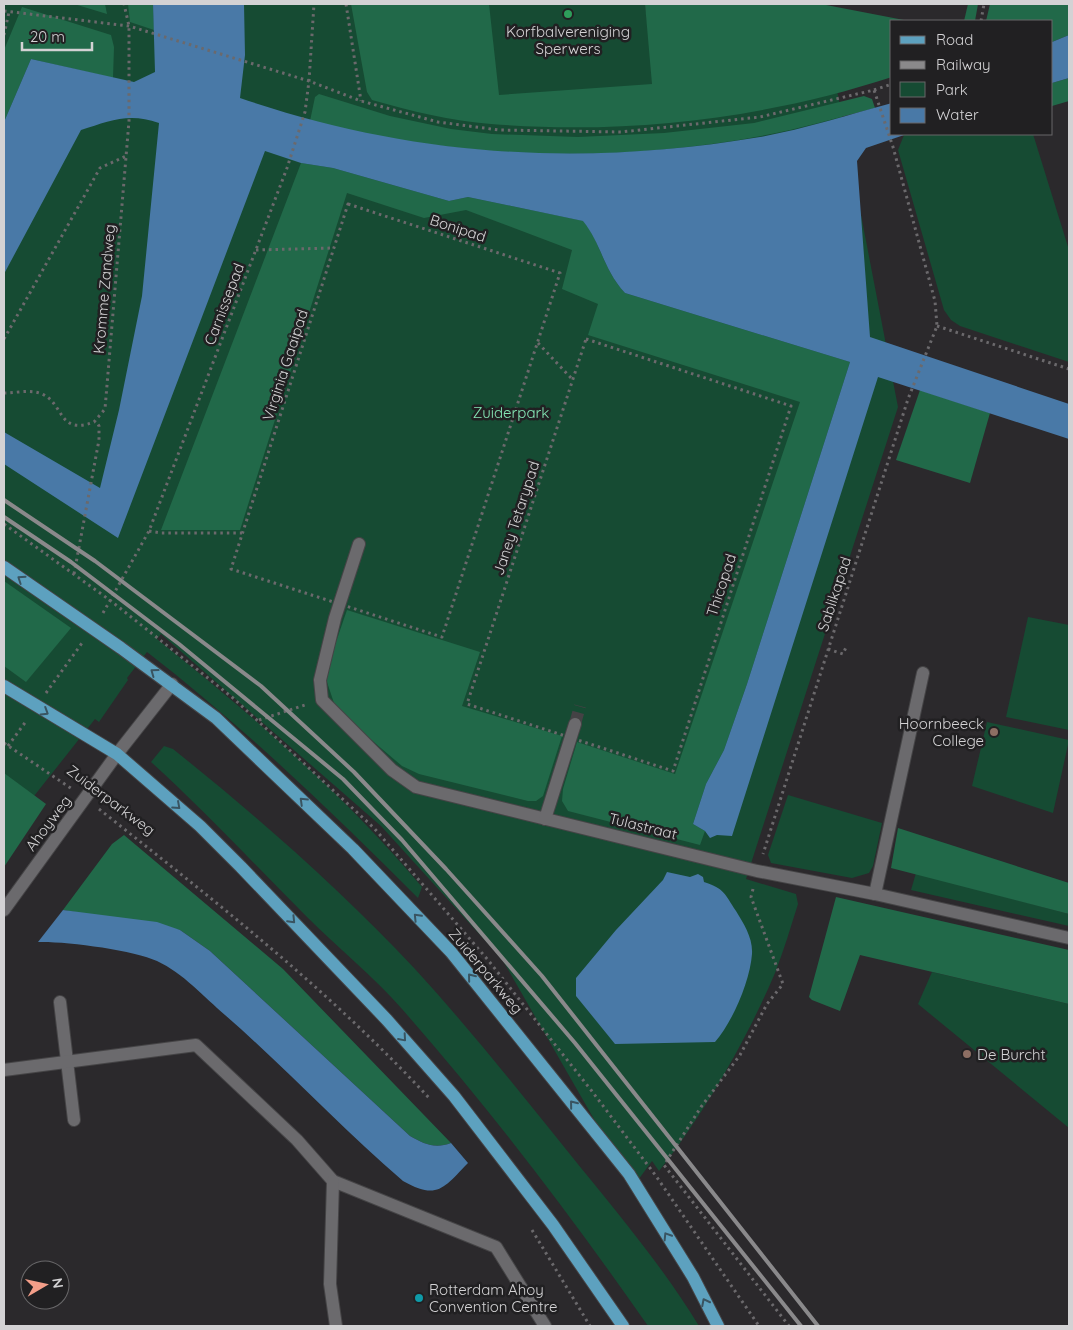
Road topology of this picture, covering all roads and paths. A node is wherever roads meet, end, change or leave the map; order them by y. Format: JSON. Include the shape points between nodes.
{"nodes":[{"id":1,"x":124,"y":4,"type":"edge"},
{"id":2,"x":314,"y":4,"type":"edge"},
{"id":3,"x":346,"y":4,"type":"edge"},
{"id":4,"x":984,"y":4,"type":"edge"},
{"id":5,"x":4,"y":10,"type":"edge"},
{"id":6,"x":9,"y":12,"type":"junction"},
{"id":7,"x":981,"y":20,"type":"edge"},
{"id":8,"x":129,"y":26,"type":"junction"},
{"id":9,"x":4,"y":35,"type":"edge"},
{"id":10,"x":310,"y":82,"type":"junction"},
{"id":11,"x":890,"y":85,"type":"edge"},
{"id":12,"x":874,"y":90,"type":"junction"},
{"id":13,"x":361,"y":101,"type":"junction"},
{"id":14,"x":126,"y":156,"type":"junction"},
{"id":15,"x":348,"y":204,"type":"joint"},
{"id":16,"x":334,"y":248,"type":"junction"},
{"id":17,"x":256,"y":250,"type":"junction"},
{"id":18,"x":937,"y":326,"type":"junction"},
{"id":19,"x":4,"y":338,"type":"edge"},
{"id":20,"x":538,"y":342,"type":"junction"},
{"id":21,"x":1069,"y":369,"type":"edge"},
{"id":22,"x":572,"y":380,"type":"junction"},
{"id":23,"x":4,"y":393,"type":"edge"},
{"id":24,"x":791,"y":406,"type":"joint"},
{"id":25,"x":96,"y":421,"type":"junction"},
{"id":26,"x":4,"y":524,"type":"edge"},
{"id":27,"x":149,"y":530,"type":"junction"},
{"id":28,"x":359,"y":544,"type":"dead end"},
{"id":29,"x":4,"y":567,"type":"edge"},
{"id":30,"x":74,"y":574,"type":"junction"},
{"id":31,"x":111,"y":600,"type":"junction"},
{"id":32,"x":92,"y":628,"type":"junction"},
{"id":33,"x":442,"y":637,"type":"dead end"},
{"id":34,"x":847,"y":645,"type":"dead end"},
{"id":35,"x":828,"y":649,"type":"junction"},
{"id":36,"x":923,"y":673,"type":"dead end"},
{"id":37,"x":172,"y":684,"type":"junction"},
{"id":38,"x":4,"y":686,"type":"edge"},
{"id":39,"x":322,"y":700,"type":"junction"},
{"id":40,"x":467,"y":704,"type":"dead end"},
{"id":41,"x":36,"y":707,"type":"junction"},
{"id":42,"x":258,"y":720,"type":"junction"},
{"id":43,"x":574,"y":724,"type":"tunnel mouth"},
{"id":44,"x":4,"y":743,"type":"edge"},
{"id":45,"x":8,"y":746,"type":"junction"},
{"id":46,"x":117,"y":754,"type":"junction"},
{"id":47,"x":673,"y":771,"type":"dead end"},
{"id":48,"x":86,"y":799,"type":"junction"},
{"id":49,"x":545,"y":819,"type":"junction"},
{"id":50,"x":374,"y":828,"type":"dead end"},
{"id":51,"x":757,"y":871,"type":"junction"},
{"id":52,"x":875,"y":894,"type":"junction"},
{"id":53,"x":4,"y":910,"type":"edge"},
{"id":54,"x":1069,"y":938,"type":"edge"},
{"id":55,"x":60,"y":1002,"type":"dead end"},
{"id":56,"x":67,"y":1062,"type":"junction"},
{"id":57,"x":4,"y":1070,"type":"edge"},
{"id":58,"x":435,"y":1104,"type":"dead end"},
{"id":59,"x":74,"y":1120,"type":"dead end"},
{"id":60,"x":333,"y":1181,"type":"junction"},
{"id":61,"x":529,"y":1226,"type":"dead end"},
{"id":62,"x":336,"y":1326,"type":"edge"},
{"id":63,"x":545,"y":1326,"type":"edge"},
{"id":64,"x":590,"y":1326,"type":"edge"},
{"id":65,"x":623,"y":1326,"type":"edge"},
{"id":66,"x":718,"y":1326,"type":"edge"},
{"id":67,"x":789,"y":1326,"type":"edge"}],
"edges":[{"from":1,"to":8,"type":"path","name":"Kromme Zandweg"},
{"from":2,"to":10,"type":"path","name":"Carnissepad"},
{"from":3,"to":13,"type":"path"},
{"from":4,"to":7,"type":"path"},
{"from":5,"to":6,"type":"path"},
{"from":6,"to":8,"type":"path"},
{"from":6,"to":9,"type":"path"},
{"from":8,"to":10,"type":"path"},
{"from":8,"to":14,"type":"path","name":"Kromme Zandweg"},
{"from":10,"to":13,"type":"path"},
{"from":10,"to":17,"type":"path","name":"Carnissepad","via":[[305,112]]},
{"from":11,"to":12,"type":"path"},
{"from":12,"to":13,"type":"path","via":[[760,117],[620,132],[499,130],[438,122]]},
{"from":12,"to":18,"type":"path","via":[[935,301]]},
{"from":14,"to":19,"type":"path","via":[[100,168]]},
{"from":14,"to":25,"type":"path","name":"Kromme Zandweg","via":[[106,401],[102,415]]},
{"from":15,"to":16,"type":"path","name":"Virginia Gaaipad"},
{"from":15,"to":20,"type":"path","name":"Bonipad","via":[[560,273]]},
{"from":16,"to":17,"type":"path"},
{"from":16,"to":27,"type":"path","name":"Virginia Gaaipad","via":[[242,533],[161,533]]},
{"from":17,"to":27,"type":"path","name":"Carnissepad"},
{"from":18,"to":21,"type":"path"},
{"from":18,"to":35,"type":"path","name":"Sablikapad","via":[[908,398]]},
{"from":20,"to":22,"type":"path"},
{"from":20,"to":33,"type":"path"},
{"from":22,"to":24,"type":"path","name":"Janey Tetarypad","via":[[586,339]]},
{"from":22,"to":40,"type":"path","name":"Janey Tetarypad"},
{"from":23,"to":25,"type":"path","via":[[41,393],[66,422],[81,425]]},
{"from":24,"to":47,"type":"path","name":"Thicopad"},
{"from":25,"to":30,"type":"path","name":"Kromme Zandweg","via":[[99,440]]},
{"from":26,"to":30,"type":"path"},
{"from":27,"to":31,"type":"path","name":"Carnissepad"},
{"from":28,"to":39,"type":"street","via":[[335,618],[320,680]]},
{"from":32,"to":29,"type":"main road","name":"Zuiderparkweg","one_way":true},
{"from":30,"to":31,"type":"path"},
{"from":31,"to":32,"type":"path"},
{"from":31,"to":42,"type":"path"},
{"from":37,"to":32,"type":"main road","name":"Zuiderparkweg","one_way":true},
{"from":32,"to":41,"type":"path"},
{"from":34,"to":35,"type":"path","via":[[843,654]]},
{"from":35,"to":51,"type":"path","name":"Sablikapad"},
{"from":36,"to":52,"type":"street"},
{"from":37,"to":46,"type":"street"},
{"from":66,"to":37,"type":"main road","name":"Zuiderparkweg","one_way":true,"via":[[693,1277],[629,1174],[451,952],[353,849],[222,724]]},
{"from":38,"to":41,"type":"main road"},
{"from":39,"to":42,"type":"path"},
{"from":39,"to":49,"type":"street","name":"Tulastraat","via":[[392,770],[416,787]]},
{"from":41,"to":45,"type":"path"},
{"from":41,"to":46,"type":"main road","one_way":true},
{"from":42,"to":50,"type":"path"},
{"from":43,"to":49,"type":"street"},
{"from":44,"to":45,"type":"path","name":"Zuiderparkweg"},
{"from":45,"to":48,"type":"path","name":"Zuiderparkweg"},
{"from":46,"to":48,"type":"street","name":"Ahoyweg"},
{"from":46,"to":65,"type":"main road","one_way":true,"via":[[241,867],[387,1020],[454,1096],[553,1224]]},
{"from":48,"to":53,"type":"street","name":"Ahoyweg"},
{"from":48,"to":58,"type":"path","name":"Zuiderparkweg","via":[[264,940],[334,1002]]},
{"from":49,"to":51,"type":"street","name":"Tulastraat"},
{"from":51,"to":52,"type":"street","name":"Tulastraat"},
{"from":51,"to":67,"type":"path","name":"Sablikapad","via":[[751,897],[783,984],[767,1004],[740,1055],[701,1106],[664,1165]]},
{"from":52,"to":54,"type":"street","name":"Tulastraat"},
{"from":55,"to":56,"type":"street"},
{"from":56,"to":57,"type":"street"},
{"from":56,"to":59,"type":"street"},
{"from":56,"to":60,"type":"street","via":[[196,1045],[297,1140]]},
{"from":60,"to":62,"type":"street","via":[[330,1284]]},
{"from":60,"to":63,"type":"street","via":[[496,1247]]},
{"from":61,"to":64,"type":"path"}]}
